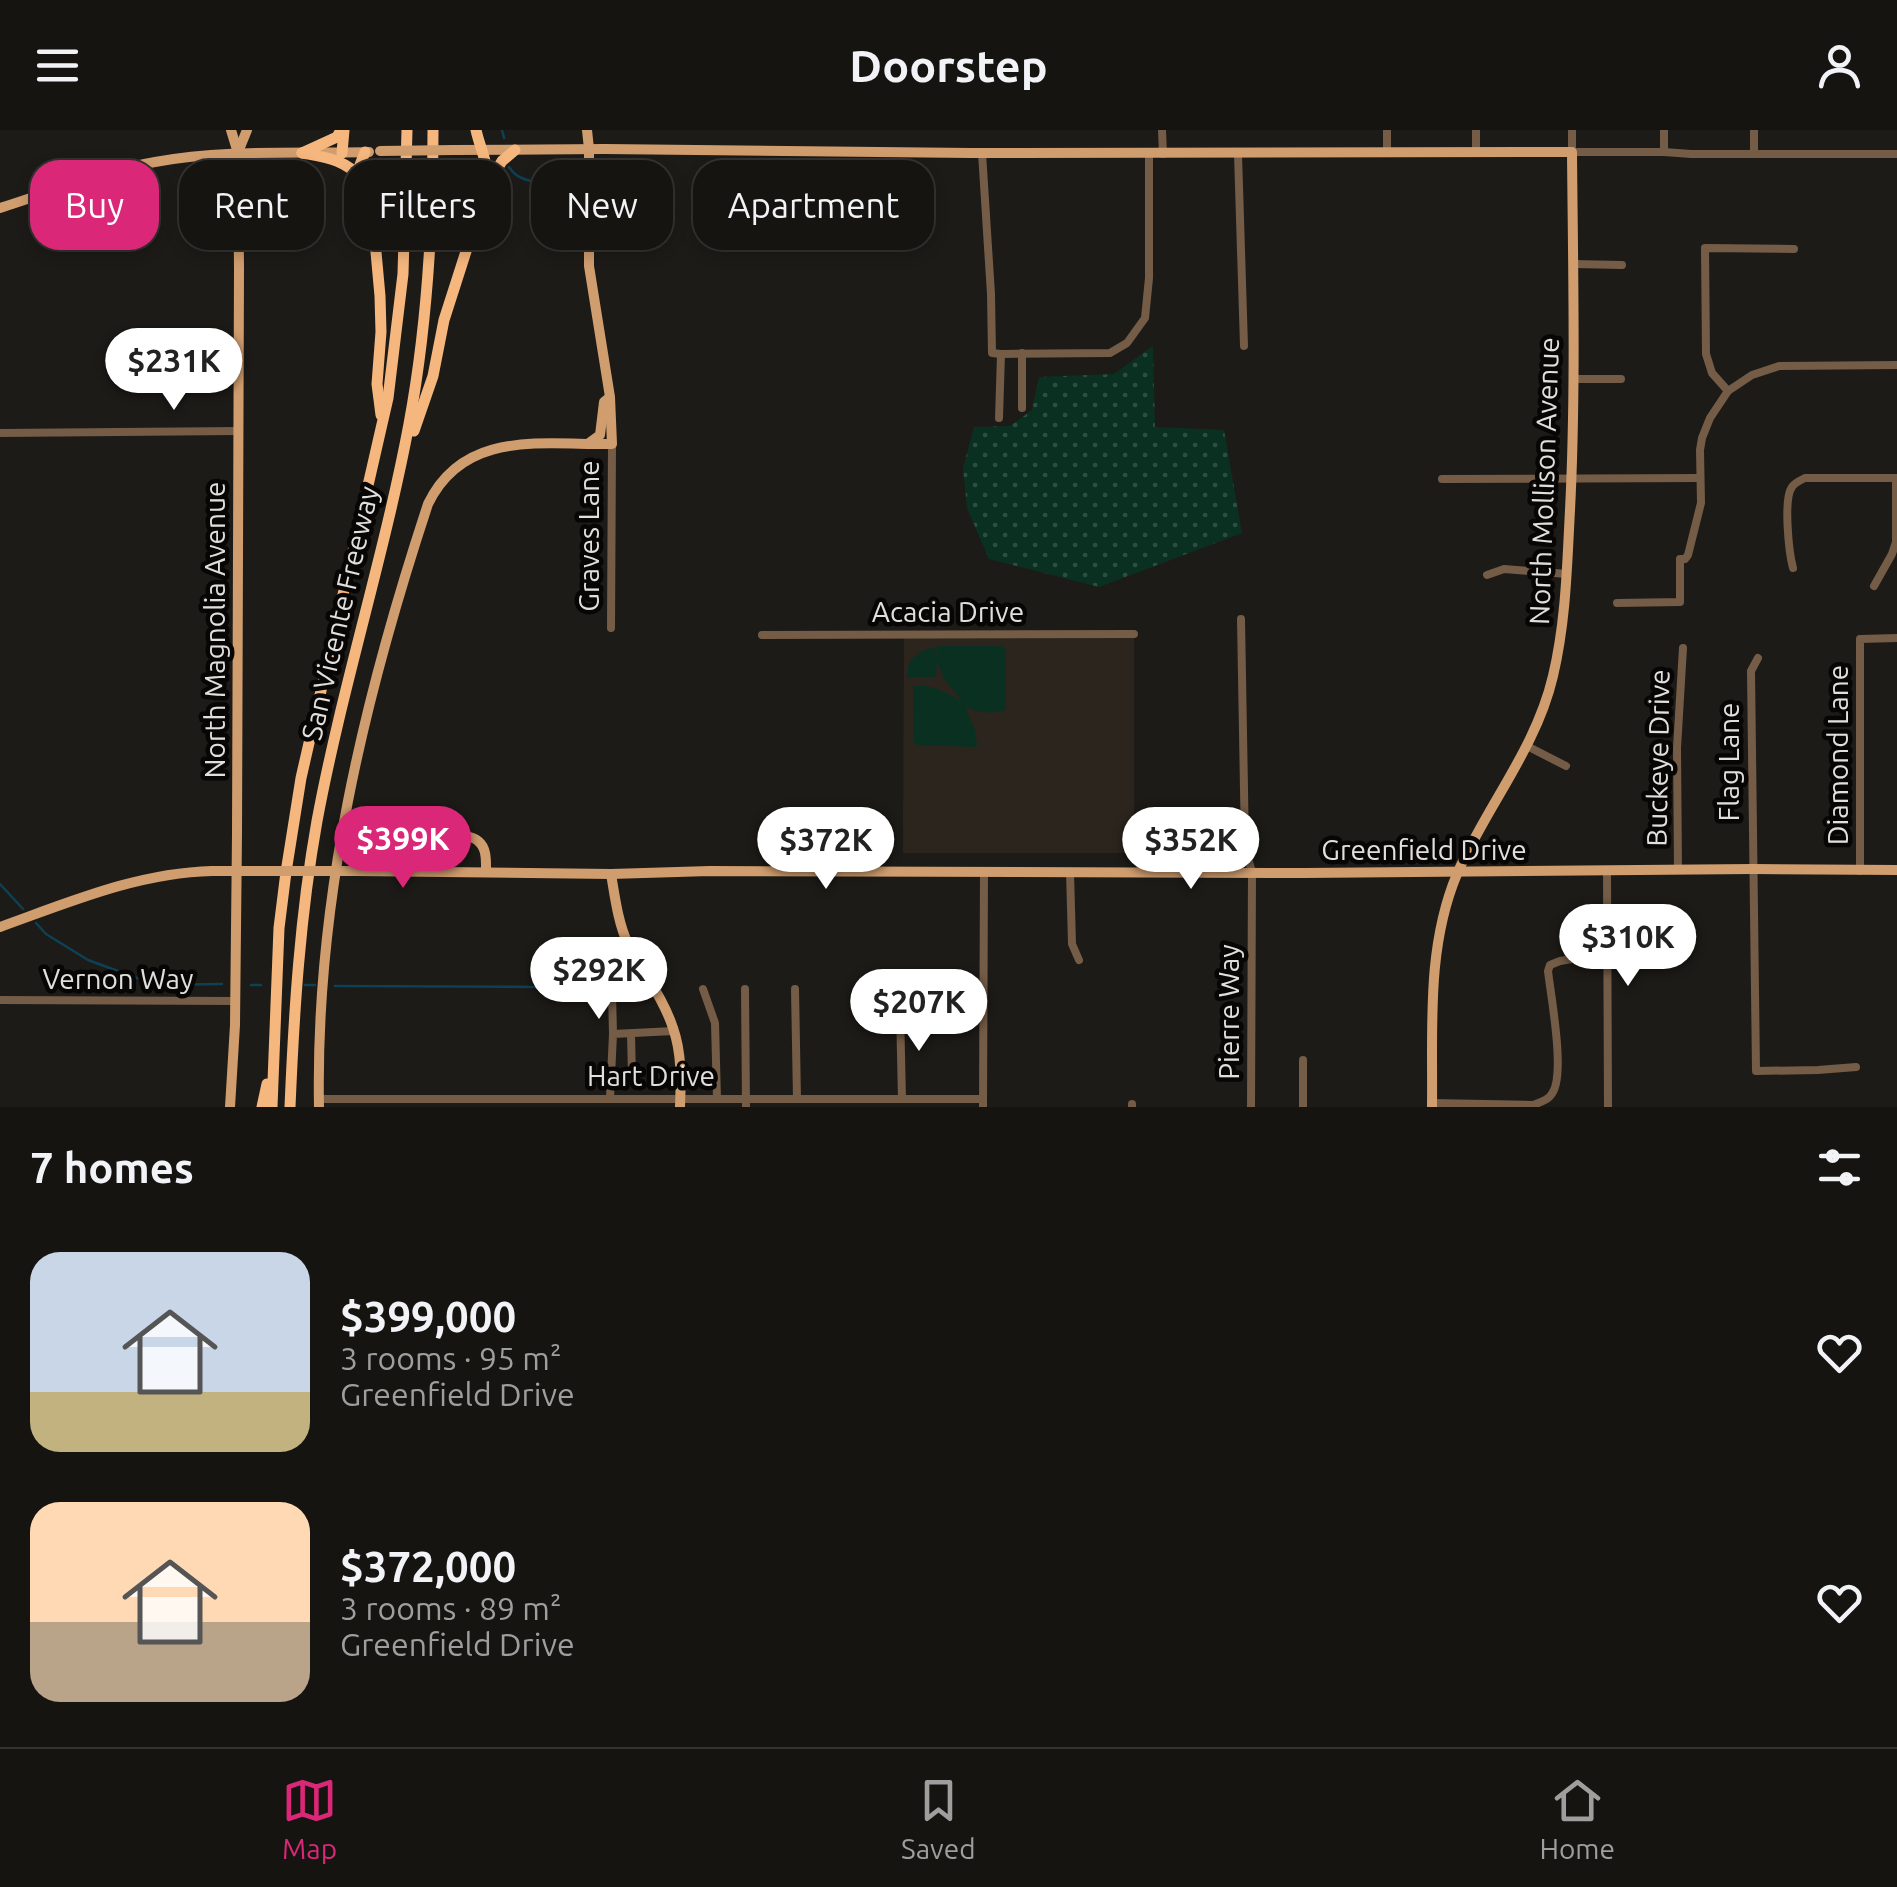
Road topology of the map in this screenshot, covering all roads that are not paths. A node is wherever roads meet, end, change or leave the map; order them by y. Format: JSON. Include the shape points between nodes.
{"nodes":[{"id":1,"x":231,"y":130,"type":"edge"},
{"id":2,"x":246,"y":130,"type":"edge"},
{"id":3,"x":343,"y":130,"type":"edge"},
{"id":4,"x":407,"y":130,"type":"edge"},
{"id":5,"x":433,"y":130,"type":"edge"},
{"id":6,"x":476,"y":130,"type":"edge"},
{"id":7,"x":586,"y":130,"type":"edge"},
{"id":8,"x":1162,"y":130,"type":"edge"},
{"id":9,"x":1387,"y":130,"type":"edge"},
{"id":10,"x":1476,"y":130,"type":"edge"},
{"id":11,"x":1572,"y":130,"type":"edge"},
{"id":12,"x":1664,"y":130,"type":"edge"},
{"id":13,"x":1754,"y":130,"type":"edge"},
{"id":14,"x":589,"y":149,"type":"junction"},
{"id":15,"x":515,"y":150,"type":"junction"},
{"id":16,"x":480,"y":151,"type":"junction"},
{"id":17,"x":1387,"y":151,"type":"junction"},
{"id":18,"x":1476,"y":151,"type":"junction"},
{"id":19,"x":365,"y":152,"type":"junction"},
{"id":20,"x":1572,"y":152,"type":"junction"},
{"id":21,"x":1664,"y":152,"type":"junction"},
{"id":22,"x":238,"y":153,"type":"junction"},
{"id":23,"x":302,"y":153,"type":"junction"},
{"id":24,"x":342,"y":153,"type":"junction"},
{"id":25,"x":982,"y":154,"type":"junction"},
{"id":26,"x":1149,"y":154,"type":"junction"},
{"id":27,"x":1163,"y":154,"type":"junction"},
{"id":28,"x":1238,"y":154,"type":"junction"},
{"id":29,"x":1754,"y":154,"type":"junction"},
{"id":30,"x":1897,"y":154,"type":"edge"},
{"id":31,"x":362,"y":160,"type":"edge"},
{"id":32,"x":485,"y":160,"type":"edge"},
{"id":33,"x":502,"y":160,"type":"edge"},
{"id":34,"x":344,"y":163,"type":"edge"},
{"id":35,"x":0,"y":208,"type":"edge"},
{"id":36,"x":1794,"y":249,"type":"dead end"},
{"id":37,"x":376,"y":250,"type":"edge"},
{"id":38,"x":466,"y":250,"type":"edge"},
{"id":39,"x":1573,"y":264,"type":"junction"},
{"id":40,"x":1622,"y":265,"type":"dead end"},
{"id":41,"x":1244,"y":346,"type":"dead end"},
{"id":42,"x":1022,"y":353,"type":"junction"},
{"id":43,"x":1001,"y":354,"type":"junction"},
{"id":44,"x":1897,"y":365,"type":"edge"},
{"id":45,"x":1574,"y":379,"type":"junction"},
{"id":46,"x":1621,"y":379,"type":"dead end"},
{"id":47,"x":1728,"y":392,"type":"junction"},
{"id":48,"x":610,"y":397,"type":"junction"},
{"id":49,"x":1022,"y":408,"type":"dead end"},
{"id":50,"x":1000,"y":418,"type":"dead end"},
{"id":51,"x":382,"y":423,"type":"junction"},
{"id":52,"x":238,"y":431,"type":"junction"},
{"id":53,"x":0,"y":433,"type":"edge"},
{"id":54,"x":588,"y":444,"type":"junction"},
{"id":55,"x":612,"y":444,"type":"junction"},
{"id":56,"x":399,"y":473,"type":"junction"},
{"id":57,"x":1442,"y":478,"type":"dead end"},
{"id":58,"x":1572,"y":478,"type":"junction"},
{"id":59,"x":1700,"y":478,"type":"junction"},
{"id":60,"x":1897,"y":478,"type":"edge"},
{"id":61,"x":1793,"y":568,"type":"dead end"},
{"id":62,"x":1567,"y":574,"type":"junction"},
{"id":63,"x":1487,"y":575,"type":"dead end"},
{"id":64,"x":1874,"y":586,"type":"dead end"},
{"id":65,"x":1616,"y":602,"type":"dead end"},
{"id":66,"x":1241,"y":619,"type":"dead end"},
{"id":67,"x":611,"y":628,"type":"dead end"},
{"id":68,"x":1134,"y":634,"type":"dead end"},
{"id":69,"x":762,"y":635,"type":"dead end"},
{"id":70,"x":1897,"y":638,"type":"edge"},
{"id":71,"x":1683,"y":648,"type":"dead end"},
{"id":72,"x":1758,"y":658,"type":"dead end"},
{"id":73,"x":1526,"y":746,"type":"junction"},
{"id":74,"x":1566,"y":766,"type":"dead end"},
{"id":75,"x":342,"y":832,"type":"junction"},
{"id":76,"x":1753,"y":869,"type":"junction"},
{"id":77,"x":1607,"y":870,"type":"junction"},
{"id":78,"x":1678,"y":870,"type":"junction"},
{"id":79,"x":1860,"y":870,"type":"junction"},
{"id":80,"x":1897,"y":870,"type":"edge"},
{"id":81,"x":486,"y":871,"type":"junction"},
{"id":82,"x":984,"y":871,"type":"junction"},
{"id":83,"x":1070,"y":872,"type":"junction"},
{"id":84,"x":1458,"y":872,"type":"junction"},
{"id":85,"x":1252,"y":873,"type":"junction"},
{"id":86,"x":611,"y":874,"type":"junction"},
{"id":87,"x":0,"y":927,"type":"edge"},
{"id":88,"x":1608,"y":953,"type":"junction"},
{"id":89,"x":1079,"y":960,"type":"dead end"},
{"id":90,"x":745,"y":988,"type":"dead end"},
{"id":91,"x":794,"y":988,"type":"dead end"},
{"id":92,"x":703,"y":989,"type":"dead end"},
{"id":93,"x":596,"y":992,"type":"dead end"},
{"id":94,"x":0,"y":1000,"type":"edge"},
{"id":95,"x":235,"y":1001,"type":"junction"},
{"id":96,"x":900,"y":1010,"type":"dead end"},
{"id":97,"x":674,"y":1031,"type":"junction"},
{"id":98,"x":613,"y":1034,"type":"junction"},
{"id":99,"x":631,"y":1034,"type":"junction"},
{"id":100,"x":273,"y":1055,"type":"junction"},
{"id":101,"x":1303,"y":1060,"type":"dead end"},
{"id":102,"x":1856,"y":1067,"type":"dead end"},
{"id":103,"x":632,"y":1077,"type":"dead end"},
{"id":104,"x":610,"y":1098,"type":"junction"},
{"id":105,"x":717,"y":1098,"type":"junction"},
{"id":106,"x":797,"y":1098,"type":"junction"},
{"id":107,"x":897,"y":1101,"type":"edge"},
{"id":108,"x":580,"y":1102,"type":"edge"},
{"id":109,"x":319,"y":1103,"type":"edge"},
{"id":110,"x":680,"y":1103,"type":"edge"},
{"id":111,"x":746,"y":1103,"type":"edge"},
{"id":112,"x":774,"y":1103,"type":"edge"},
{"id":113,"x":820,"y":1103,"type":"edge"},
{"id":114,"x":850,"y":1103,"type":"edge"},
{"id":115,"x":982,"y":1103,"type":"edge"},
{"id":116,"x":1432,"y":1105,"type":"edge"},
{"id":117,"x":230,"y":1107,"type":"edge"},
{"id":118,"x":262,"y":1107,"type":"edge"},
{"id":119,"x":272,"y":1107,"type":"edge"},
{"id":120,"x":290,"y":1107,"type":"edge"},
{"id":121,"x":1251,"y":1107,"type":"edge"},
{"id":122,"x":1303,"y":1107,"type":"edge"},
{"id":123,"x":1608,"y":1107,"type":"edge"}],
"edges":[{"from":1,"to":22,"type":"main road","name":"North Magnolia Avenue"},
{"from":2,"to":22,"type":"main road","name":"North Magnolia Avenue"},
{"from":3,"to":23,"type":"highway"},
{"from":3,"to":24,"type":"highway"},
{"from":4,"to":51,"type":"highway","name":"San Vicente Freeway","via":[[403,274]]},
{"from":5,"to":56,"type":"highway","name":"San Vicente Freeway","via":[[427,288]]},
{"from":6,"to":16,"type":"highway"},
{"from":7,"to":14,"type":"main road"},
{"from":8,"to":27,"type":"street"},
{"from":9,"to":17,"type":"street"},
{"from":10,"to":18,"type":"street"},
{"from":11,"to":20,"type":"street","name":"North Mollison Avenue"},
{"from":12,"to":21,"type":"street"},
{"from":13,"to":29,"type":"street"},
{"from":14,"to":15,"type":"main road"},
{"from":14,"to":25,"type":"main road"},
{"from":14,"to":48,"type":"main road","via":[[589,266]]},
{"from":15,"to":16,"type":"main road"},
{"from":15,"to":33,"type":"highway"},
{"from":16,"to":19,"type":"main road","bridge":true},
{"from":16,"to":32,"type":"highway"},
{"from":17,"to":18,"type":"main road"},
{"from":17,"to":28,"type":"main road"},
{"from":18,"to":20,"type":"main road"},
{"from":19,"to":24,"type":"main road"},
{"from":19,"to":31,"type":"highway"},
{"from":20,"to":21,"type":"street"},
{"from":20,"to":39,"type":"main road","name":"North Mollison Avenue"},
{"from":21,"to":29,"type":"street"},
{"from":22,"to":23,"type":"main road"},
{"from":22,"to":35,"type":"main road","via":[[153,162]]},
{"from":22,"to":52,"type":"main road","name":"North Magnolia Avenue"},
{"from":23,"to":24,"type":"main road"},
{"from":23,"to":34,"type":"highway"},
{"from":25,"to":26,"type":"main road"},
{"from":25,"to":43,"type":"street","via":[[992,352]]},
{"from":26,"to":27,"type":"main road"},
{"from":26,"to":42,"type":"street","via":[[1144,318],[1127,343],[1110,353]]},
{"from":27,"to":28,"type":"main road"},
{"from":28,"to":41,"type":"street"},
{"from":29,"to":30,"type":"street"},
{"from":36,"to":47,"type":"street","via":[[1706,248],[1706,354]]},
{"from":37,"to":51,"type":"highway"},
{"from":38,"to":56,"type":"highway","via":[[434,376]]},
{"from":39,"to":40,"type":"street"},
{"from":39,"to":45,"type":"main road","name":"North Mollison Avenue"},
{"from":42,"to":43,"type":"street"},
{"from":42,"to":49,"type":"street"},
{"from":43,"to":50,"type":"street"},
{"from":44,"to":47,"type":"street","via":[[1779,366]]},
{"from":45,"to":46,"type":"street"},
{"from":45,"to":58,"type":"main road","name":"North Mollison Avenue"},
{"from":47,"to":59,"type":"street","via":[[1706,428]]},
{"from":48,"to":54,"type":"main road","via":[[600,434]]},
{"from":48,"to":55,"type":"main road"},
{"from":51,"to":100,"type":"highway","name":"San Vicente Freeway","via":[[300,778],[280,928]]},
{"from":52,"to":53,"type":"street"},
{"from":52,"to":95,"type":"main road","name":"North Magnolia Avenue"},
{"from":54,"to":55,"type":"main road"},
{"from":54,"to":75,"type":"main road","via":[[486,450],[456,466],[434,492],[389,632]]},
{"from":55,"to":67,"type":"street","name":"Graves Lane"},
{"from":56,"to":120,"type":"highway","name":"San Vicente Freeway","via":[[318,819],[295,990]]},
{"from":57,"to":58,"type":"street"},
{"from":58,"to":59,"type":"street"},
{"from":58,"to":62,"type":"main road","name":"North Mollison Avenue"},
{"from":59,"to":65,"type":"street","via":[[1699,519],[1688,554],[1680,559],[1680,602]]},
{"from":60,"to":61,"type":"street","via":[[1805,478],[1794,484],[1788,496]]},
{"from":60,"to":64,"type":"street","via":[[1896,542]]},
{"from":62,"to":63,"type":"street","via":[[1504,569]]},
{"from":62,"to":73,"type":"main road","name":"North Mollison Avenue","via":[[1552,680]]},
{"from":66,"to":85,"type":"street","name":"Pierre Way","via":[[1245,846]]},
{"from":68,"to":69,"type":"street","name":"Acacia Drive"},
{"from":70,"to":79,"type":"street","name":"Diamond Lane","via":[[1860,639]]},
{"from":71,"to":78,"type":"street","name":"Buckeye Drive"},
{"from":72,"to":76,"type":"street","name":"Flag Lane","via":[[1750,671]]},
{"from":73,"to":74,"type":"street"},
{"from":73,"to":84,"type":"main road","name":"North Mollison Avenue"},
{"from":75,"to":81,"type":"main road","via":[[470,836],[483,848]]},
{"from":75,"to":109,"type":"main road","via":[[326,958]]},
{"from":76,"to":78,"type":"main road","name":"Greenfield Drive"},
{"from":76,"to":79,"type":"main road","name":"Greenfield Drive"},
{"from":76,"to":102,"type":"street","name":"Flag Lane","via":[[1756,1070]]},
{"from":77,"to":78,"type":"main road","name":"Greenfield Drive"},
{"from":77,"to":84,"type":"main road","name":"Greenfield Drive"},
{"from":77,"to":88,"type":"street"},
{"from":79,"to":80,"type":"main road","name":"Greenfield Drive"},
{"from":81,"to":86,"type":"main road","name":"Greenfield Drive"},
{"from":81,"to":87,"type":"main road","name":"Greenfield Drive","bridge":true,"via":[[167,874]]},
{"from":82,"to":83,"type":"main road","name":"Greenfield Drive"},
{"from":82,"to":86,"type":"main road","name":"Greenfield Drive"},
{"from":82,"to":115,"type":"street"},
{"from":83,"to":85,"type":"main road","name":"Greenfield Drive"},
{"from":83,"to":89,"type":"street","via":[[1072,944]]},
{"from":84,"to":85,"type":"main road","name":"Greenfield Drive"},
{"from":84,"to":116,"type":"main road","name":"North Mollison Avenue","via":[[1436,952]]},
{"from":85,"to":121,"type":"street","name":"Pierre Way"},
{"from":86,"to":97,"type":"main road","via":[[627,942]]},
{"from":88,"to":116,"type":"street","via":[[1550,966],[1558,1057],[1548,1099]]},
{"from":88,"to":123,"type":"street"},
{"from":90,"to":111,"type":"street"},
{"from":91,"to":106,"type":"street"},
{"from":92,"to":105,"type":"street","via":[[715,1023]]},
{"from":93,"to":98,"type":"street","via":[[612,993]]},
{"from":94,"to":95,"type":"street","name":"Vernon Way"},
{"from":95,"to":117,"type":"main road","name":"North Magnolia Avenue"},
{"from":96,"to":107,"type":"street"},
{"from":97,"to":99,"type":"street"},
{"from":97,"to":110,"type":"main road"},
{"from":98,"to":99,"type":"street"},
{"from":98,"to":104,"type":"street"},
{"from":99,"to":103,"type":"street"},
{"from":100,"to":118,"type":"highway"},
{"from":100,"to":119,"type":"highway","name":"San Vicente Freeway"},
{"from":101,"to":122,"type":"street"},
{"from":104,"to":108,"type":"street","name":"Hart Drive"},
{"from":104,"to":110,"type":"street","name":"Hart Drive"},
{"from":105,"to":110,"type":"street","name":"Hart Drive"},
{"from":105,"to":111,"type":"street","name":"Hart Drive"},
{"from":106,"to":112,"type":"street","name":"Hart Drive"},
{"from":106,"to":113,"type":"street","name":"Hart Drive"},
{"from":107,"to":114,"type":"street","name":"Hart Drive"},
{"from":107,"to":115,"type":"street","name":"Hart Drive"},
{"from":108,"to":109,"type":"street","name":"Hart Drive"},
{"from":111,"to":112,"type":"street","name":"Hart Drive"},
{"from":113,"to":114,"type":"street","name":"Hart Drive"}]}
